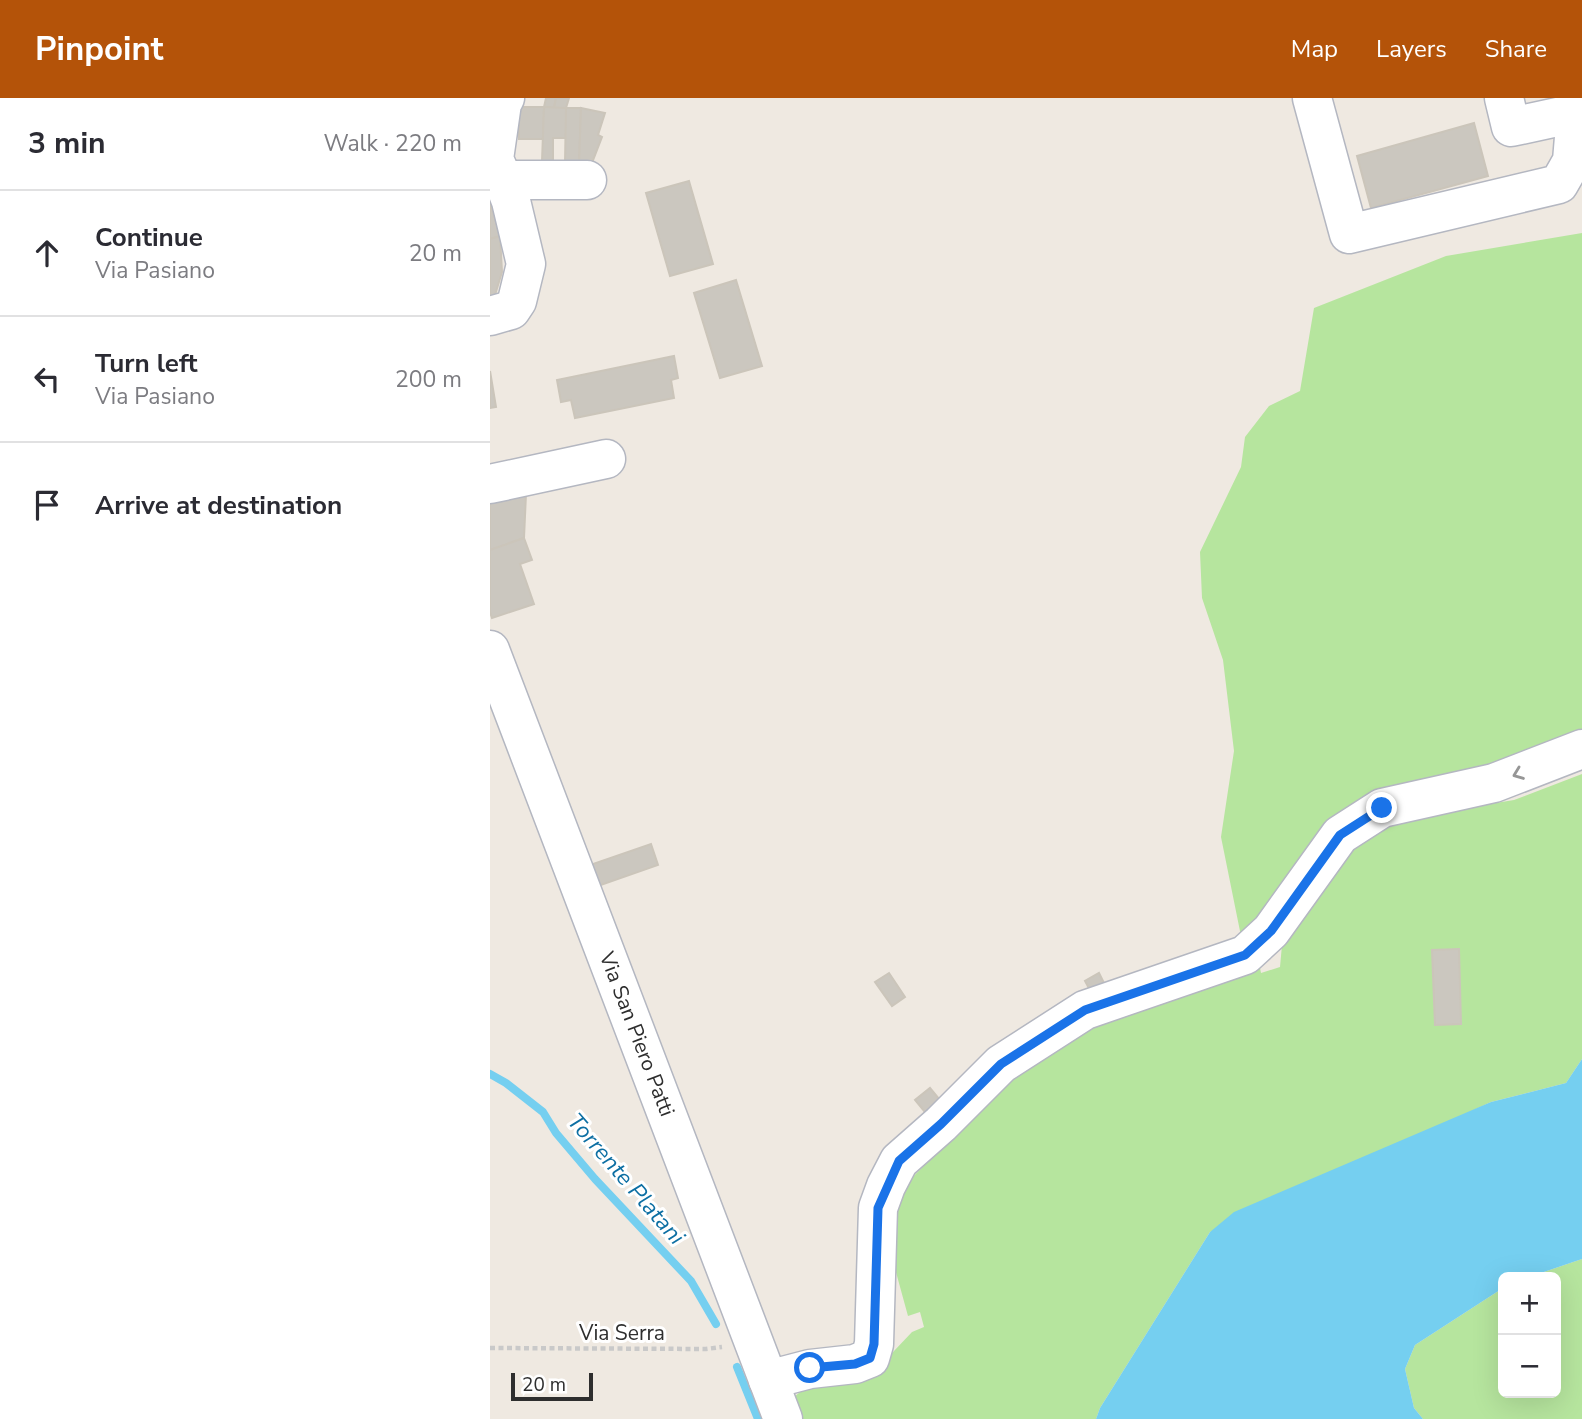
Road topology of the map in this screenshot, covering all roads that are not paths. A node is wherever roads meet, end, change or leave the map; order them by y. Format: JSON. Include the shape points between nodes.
{"nodes":[{"id":1,"x":505,"y":98,"type":"edge"},
{"id":2,"x":1312,"y":98,"type":"edge"},
{"id":3,"x":1504,"y":98,"type":"edge"},
{"id":4,"x":1576,"y":105,"type":"edge"},
{"id":5,"x":503,"y":180,"type":"junction"},
{"id":6,"x":587,"y":180,"type":"dead end"},
{"id":7,"x":490,"y":316,"type":"edge"},
{"id":8,"x":606,"y":459,"type":"dead end"},
{"id":9,"x":490,"y":484,"type":"edge"},
{"id":10,"x":490,"y":650,"type":"edge"},
{"id":11,"x":1582,"y":749,"type":"edge"},
{"id":12,"x":768,"y":1380,"type":"junction"},
{"id":13,"x":783,"y":1419,"type":"edge"}],
"edges":[{"from":1,"to":5,"type":"street","via":[[494,159]]},
{"from":2,"to":4,"type":"street","via":[[1349,234],[1559,184],[1572,161]]},
{"from":3,"to":4,"type":"street","via":[[1511,127]]},
{"from":5,"to":6,"type":"street"},
{"from":5,"to":7,"type":"street","via":[[526,264],[511,310]]},
{"from":8,"to":9,"type":"street"},
{"from":10,"to":12,"type":"street","name":"Via San Piero Patti"},
{"from":11,"to":12,"type":"street","one_way":true,"via":[[1494,783],[1382,808],[1340,835],[1271,931],[1245,955],[1085,1010],[1001,1064],[899,1161],[886,1186],[878,1208],[870,1358]]},
{"from":12,"to":13,"type":"street","name":"Via San Piero Patti"}]}
